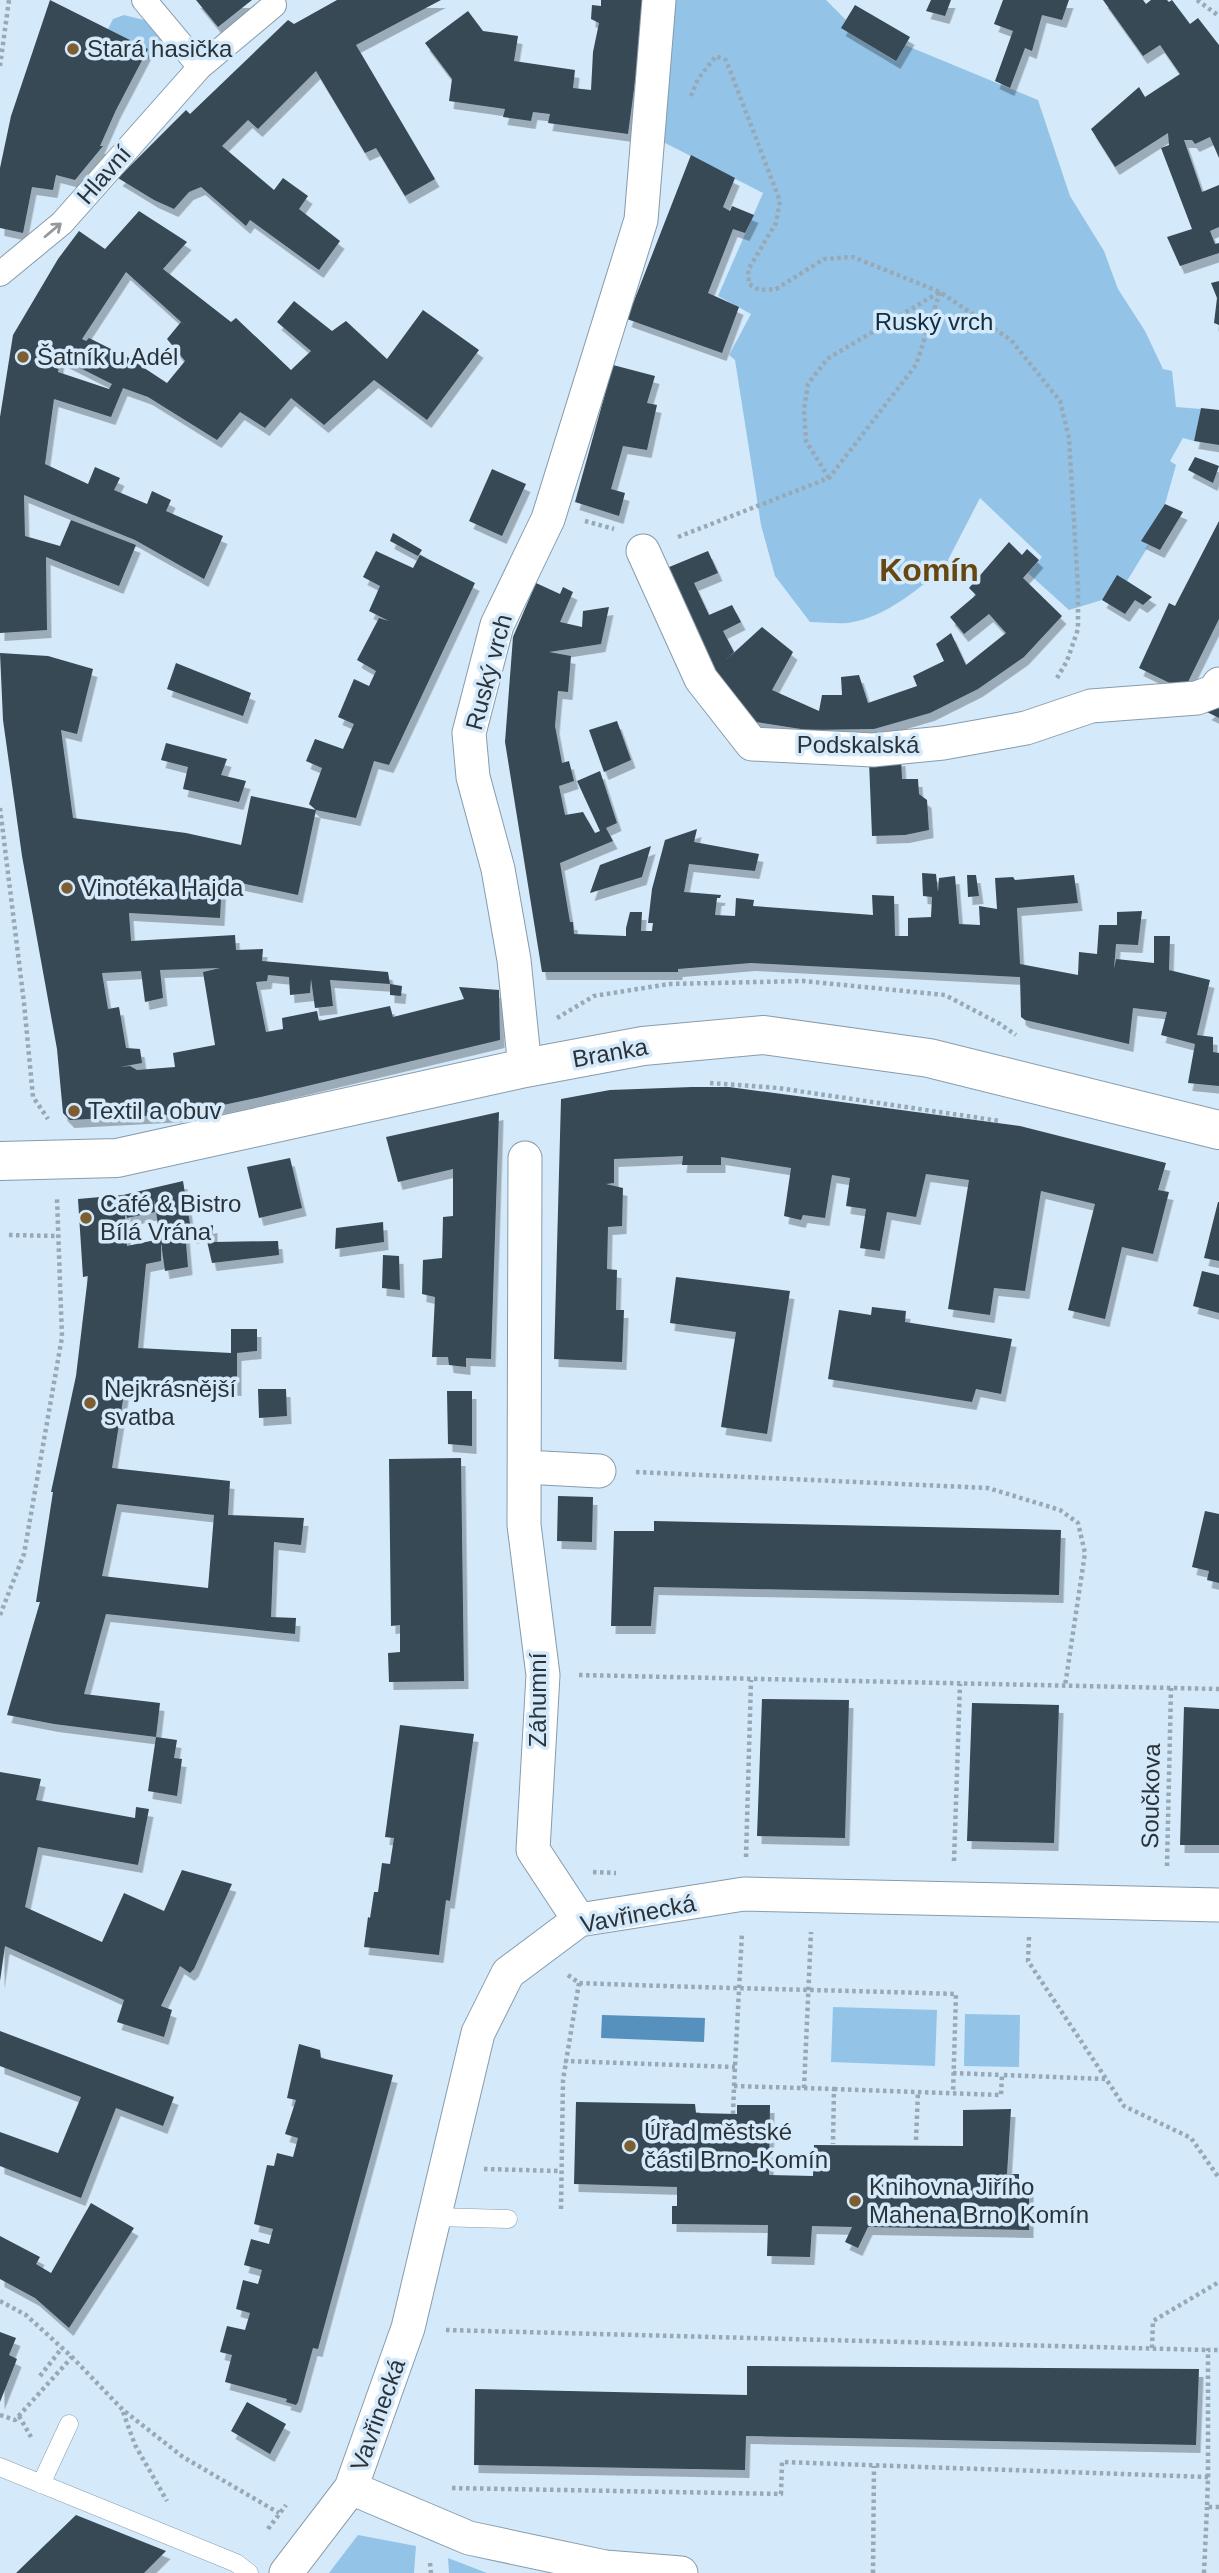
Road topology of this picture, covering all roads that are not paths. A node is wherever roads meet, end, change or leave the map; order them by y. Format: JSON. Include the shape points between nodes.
{"nodes":[{"id":1,"x":144,"y":0,"type":"edge"},
{"id":2,"x":659,"y":0,"type":"edge"},
{"id":3,"x":278,"y":3,"type":"edge"},
{"id":4,"x":200,"y":67,"type":"junction"},
{"id":5,"x":0,"y":274,"type":"edge"},
{"id":6,"x":643,"y":551,"type":"road end"},
{"id":7,"x":1219,"y":684,"type":"edge"},
{"id":8,"x":525,"y":1068,"type":"junction"},
{"id":9,"x":1219,"y":1130,"type":"edge"},
{"id":10,"x":525,"y":1158,"type":"dead end"},
{"id":11,"x":0,"y":1161,"type":"edge"},
{"id":12,"x":525,"y":1468,"type":"junction"},
{"id":13,"x":599,"y":1471,"type":"road end"},
{"id":14,"x":1219,"y":1905,"type":"edge"},
{"id":15,"x":579,"y":1920,"type":"junction"},
{"id":16,"x":434,"y":2217,"type":"junction"},
{"id":17,"x":508,"y":2220,"type":"dead end"},
{"id":18,"x":69,"y":2424,"type":"dead end"},
{"id":19,"x":0,"y":2467,"type":"edge"},
{"id":20,"x":41,"y":2484,"type":"junction"},
{"id":21,"x":351,"y":2488,"type":"junction"},
{"id":22,"x":250,"y":2573,"type":"edge"},
{"id":23,"x":286,"y":2573,"type":"edge"},
{"id":24,"x":681,"y":2573,"type":"edge"}],
"edges":[{"from":1,"to":4,"type":"street"},
{"from":2,"to":8,"type":"street","name":"Ruský vrch","via":[[640,220],[548,519],[497,625],[469,733],[473,777],[498,869],[514,960]]},
{"from":3,"to":4,"type":"street","name":"Hlavní"},
{"from":5,"to":4,"type":"street","name":"Hlavní","one_way":true,"via":[[62,223]]},
{"from":6,"to":7,"type":"street","name":"Podskalská","via":[[701,679],[752,744],[873,750],[943,743],[1026,728],[1091,706],[1197,698],[1215,691]]},
{"from":8,"to":9,"type":"street","name":"Branka","via":[[643,1046],[764,1035],[929,1058]]},
{"from":8,"to":11,"type":"street","name":"Branka","via":[[117,1158]]},
{"from":10,"to":12,"type":"street","name":"Záhumní"},
{"from":12,"to":13,"type":"street"},
{"from":12,"to":15,"type":"street","name":"Záhumní","via":[[524,1525],[543,1675],[533,1850]]},
{"from":14,"to":15,"type":"street","name":"Vavřinecká","via":[[744,1894]]},
{"from":15,"to":16,"type":"street","name":"Vavřinecká","via":[[508,1973],[478,2033]]},
{"from":16,"to":17,"type":"lane"},
{"from":16,"to":21,"type":"street","name":"Vavřinecká","via":[[408,2329]]},
{"from":18,"to":20,"type":"lane"},
{"from":19,"to":20,"type":"lane"},
{"from":20,"to":22,"type":"lane","via":[[236,2563]]},
{"from":21,"to":23,"type":"street","name":"Vavřinecká"},
{"from":21,"to":24,"type":"street","via":[[469,2538],[605,2567]]}]}
